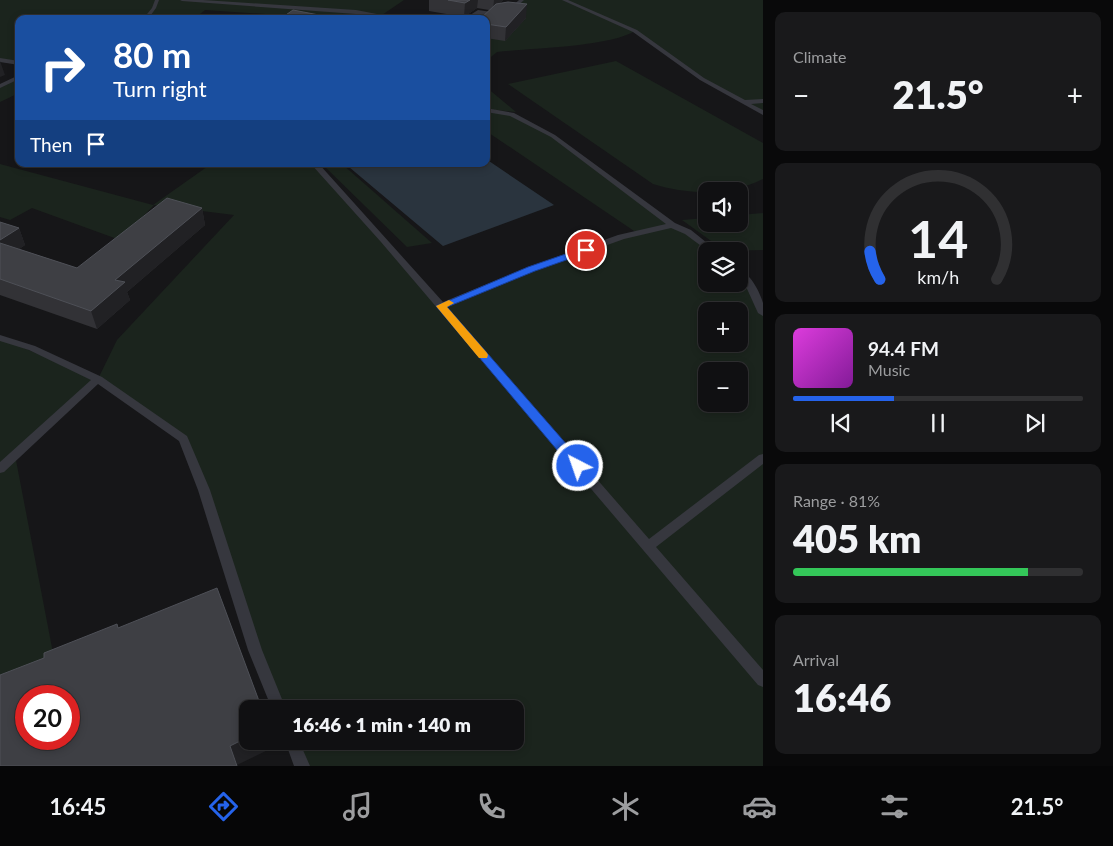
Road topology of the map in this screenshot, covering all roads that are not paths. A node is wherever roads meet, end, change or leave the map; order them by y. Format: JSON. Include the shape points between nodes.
{"nodes":[{"id":1,"x":157,"y":0,"type":"edge"},
{"id":2,"x":182,"y":0,"type":"edge"},
{"id":3,"x":522,"y":0,"type":"edge"},
{"id":4,"x":564,"y":0,"type":"edge"},
{"id":5,"x":148,"y":15,"type":"edge"},
{"id":6,"x":370,"y":15,"type":"edge"},
{"id":7,"x":473,"y":15,"type":"edge"},
{"id":8,"x":0,"y":60,"type":"edge"},
{"id":9,"x":15,"y":62,"type":"edge"},
{"id":10,"x":15,"y":79,"type":"edge"},
{"id":11,"x":0,"y":86,"type":"edge"},
{"id":12,"x":763,"y":101,"type":"edge"},
{"id":13,"x":744,"y":102,"type":"junction"},
{"id":14,"x":490,"y":111,"type":"edge"},
{"id":15,"x":763,"y":113,"type":"edge"},
{"id":16,"x":318,"y":167,"type":"edge"},
{"id":17,"x":672,"y":225,"type":"junction"},
{"id":18,"x":701,"y":242,"type":"edge"},
{"id":19,"x":748,"y":280,"type":"edge"},
{"id":20,"x":441,"y":306,"type":"junction"},
{"id":21,"x":763,"y":313,"type":"edge"},
{"id":22,"x":0,"y":338,"type":"edge"},
{"id":23,"x":98,"y":379,"type":"junction"},
{"id":24,"x":763,"y":458,"type":"edge"},
{"id":25,"x":0,"y":469,"type":"edge"},
{"id":26,"x":648,"y":547,"type":"junction"},
{"id":27,"x":763,"y":680,"type":"edge"},
{"id":28,"x":275,"y":700,"type":"edge"},
{"id":29,"x":296,"y":750,"type":"edge"},
{"id":30,"x":302,"y":766,"type":"edge"}],
"edges":[{"from":1,"to":5,"type":"lane"},
{"from":2,"to":6,"type":"lane"},
{"from":3,"to":7,"type":"lane","via":[[508,12],[478,12]]},
{"from":4,"to":13,"type":"lane","via":[[635,31],[678,63]]},
{"from":8,"to":9,"type":"lane"},
{"from":10,"to":11,"type":"lane"},
{"from":12,"to":13,"type":"lane"},
{"from":13,"to":15,"type":"lane"},
{"from":14,"to":17,"type":"lane","via":[[512,114],[553,136]]},
{"from":16,"to":20,"type":"lane"},
{"from":17,"to":18,"type":"lane"},
{"from":17,"to":20,"type":"lane","via":[[594,246]]},
{"from":19,"to":21,"type":"lane"},
{"from":20,"to":26,"type":"lane"},
{"from":22,"to":23,"type":"lane","via":[[32,348]]},
{"from":23,"to":25,"type":"lane"},
{"from":23,"to":28,"type":"lane","via":[[183,439],[204,490],[255,650]]},
{"from":24,"to":26,"type":"lane"},
{"from":26,"to":27,"type":"lane"},
{"from":29,"to":30,"type":"lane"}]}
